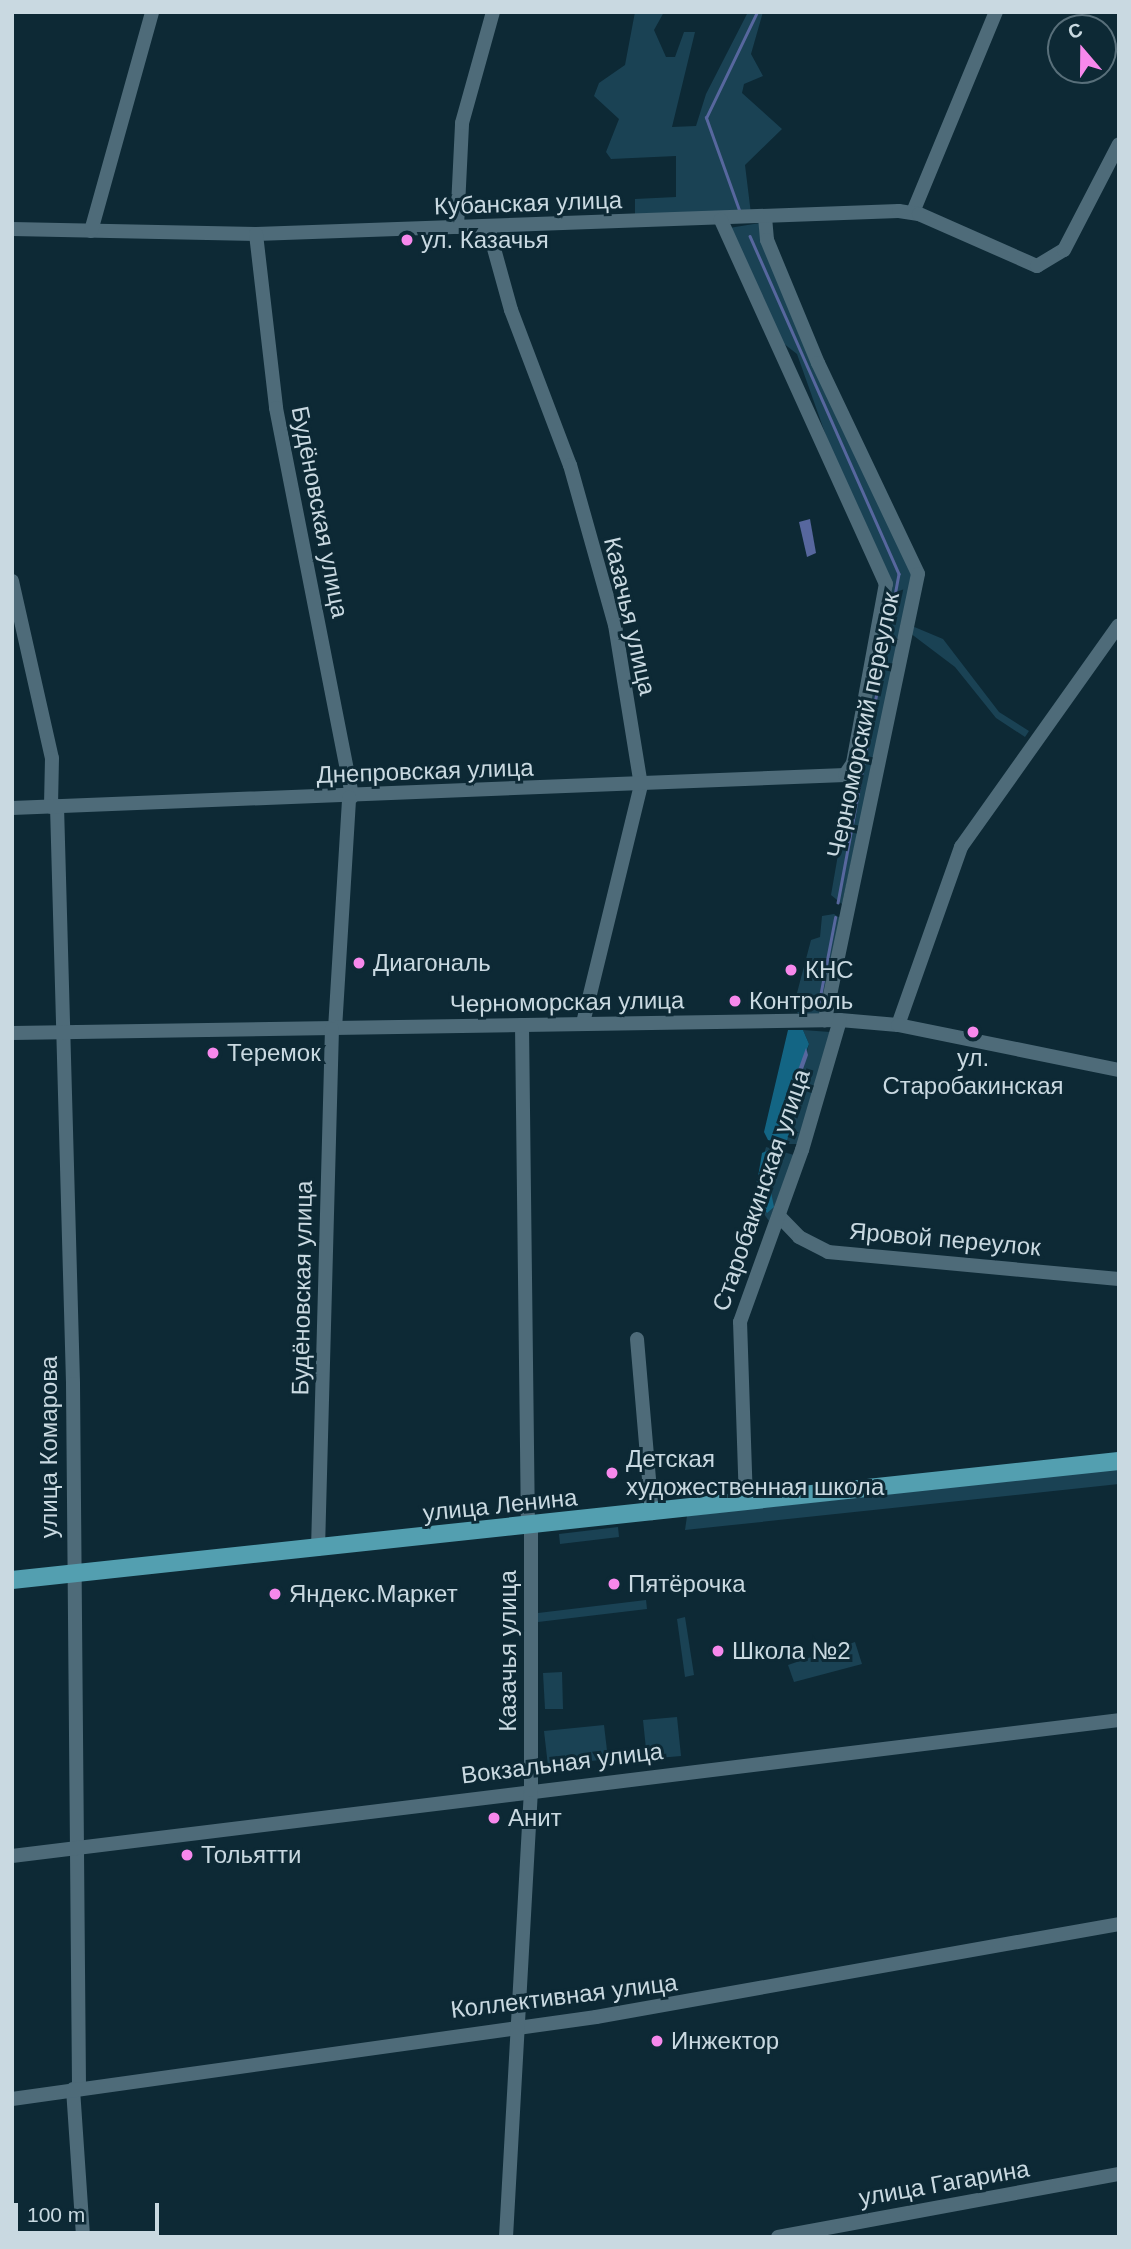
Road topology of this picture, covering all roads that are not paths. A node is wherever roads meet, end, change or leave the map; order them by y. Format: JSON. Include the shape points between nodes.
{"nodes":[{"id":1,"x":152,"y":12,"type":"edge"},
{"id":2,"x":493,"y":12,"type":"edge"},
{"id":3,"x":996,"y":12,"type":"edge"},
{"id":4,"x":1119,"y":144,"type":"edge"},
{"id":5,"x":913,"y":212,"type":"junction"},
{"id":6,"x":765,"y":218,"type":"junction"},
{"id":7,"x":721,"y":220,"type":"junction"},
{"id":8,"x":488,"y":226,"type":"junction"},
{"id":9,"x":457,"y":227,"type":"junction"},
{"id":10,"x":12,"y":229,"type":"edge"},
{"id":11,"x":90,"y":231,"type":"junction"},
{"id":12,"x":256,"y":234,"type":"junction"},
{"id":13,"x":12,"y":581,"type":"edge"},
{"id":14,"x":1119,"y":625,"type":"edge"},
{"id":15,"x":641,"y":785,"type":"junction"},
{"id":16,"x":351,"y":797,"type":"junction"},
{"id":17,"x":54,"y":806,"type":"junction"},
{"id":18,"x":12,"y":808,"type":"edge"},
{"id":19,"x":825,"y":1020,"type":"junction"},
{"id":20,"x":840,"y":1020,"type":"junction"},
{"id":21,"x":583,"y":1023,"type":"junction"},
{"id":22,"x":522,"y":1025,"type":"junction"},
{"id":23,"x":898,"y":1025,"type":"junction"},
{"id":24,"x":334,"y":1029,"type":"junction"},
{"id":25,"x":65,"y":1032,"type":"junction"},
{"id":26,"x":12,"y":1033,"type":"edge"},
{"id":27,"x":1119,"y":1070,"type":"edge"},
{"id":28,"x":779,"y":1216,"type":"junction"},
{"id":29,"x":1119,"y":1279,"type":"edge"},
{"id":30,"x":637,"y":1339,"type":"dead end"},
{"id":31,"x":1119,"y":1461,"type":"edge"},
{"id":32,"x":746,"y":1502,"type":"junction"},
{"id":33,"x":652,"y":1513,"type":"junction"},
{"id":34,"x":530,"y":1527,"type":"junction"},
{"id":35,"x":318,"y":1549,"type":"junction"},
{"id":36,"x":71,"y":1573,"type":"junction"},
{"id":37,"x":12,"y":1580,"type":"edge"},
{"id":38,"x":1119,"y":1720,"type":"edge"},
{"id":39,"x":531,"y":1790,"type":"junction"},
{"id":40,"x":73,"y":1849,"type":"junction"},
{"id":41,"x":12,"y":1856,"type":"edge"},
{"id":42,"x":1119,"y":1924,"type":"edge"},
{"id":43,"x":517,"y":2024,"type":"junction"},
{"id":44,"x":76,"y":2088,"type":"junction"},
{"id":45,"x":12,"y":2099,"type":"edge"},
{"id":46,"x":1119,"y":2174,"type":"edge"},
{"id":47,"x":83,"y":2237,"type":"edge"},
{"id":48,"x":506,"y":2237,"type":"edge"},
{"id":49,"x":778,"y":2237,"type":"edge"}],
"edges":[{"from":1,"to":11,"type":"street"},
{"from":2,"to":9,"type":"street","via":[[463,123]]},
{"from":3,"to":5,"type":"street"},
{"from":4,"to":5,"type":"street","name":"Кубанская улица","via":[[1064,250],[1034,266]]},
{"from":5,"to":6,"type":"street","name":"Кубанская улица"},
{"from":6,"to":7,"type":"street","name":"Кубанская улица"},
{"from":6,"to":19,"type":"street","name":"Черноморский переулок","via":[[767,240],[818,363],[918,574]]},
{"from":7,"to":8,"type":"street","name":"Кубанская улица"},
{"from":7,"to":15,"type":"street","name":"Днепровская улица","via":[[886,584],[853,763],[839,778]]},
{"from":8,"to":9,"type":"street","name":"Кубанская улица"},
{"from":8,"to":15,"type":"street","name":"Казачья улица","via":[[507,299],[570,465],[615,625]]},
{"from":9,"to":12,"type":"street","name":"Кубанская улица"},
{"from":10,"to":11,"type":"street","name":"Кубанская улица"},
{"from":11,"to":12,"type":"street","name":"Кубанская улица"},
{"from":12,"to":16,"type":"street","name":"Будёновская улица","via":[[280,430]]},
{"from":13,"to":17,"type":"street","name":"улица Комарова","via":[[51,758]]},
{"from":14,"to":23,"type":"street","via":[[961,847]]},
{"from":15,"to":16,"type":"street","name":"Днепровская улица"},
{"from":15,"to":21,"type":"street","name":"Казачья улица"},
{"from":16,"to":17,"type":"street","name":"Днепровская улица"},
{"from":16,"to":24,"type":"street","name":"Будёновская улица"},
{"from":17,"to":18,"type":"street","name":"Днепровская улица"},
{"from":17,"to":25,"type":"street","name":"улица Комарова"},
{"from":19,"to":20,"type":"street","name":"Черноморская улица"},
{"from":19,"to":21,"type":"street","name":"Черноморская улица"},
{"from":20,"to":23,"type":"street","name":"Черноморская улица"},
{"from":20,"to":28,"type":"street","name":"Старобакинская улица"},
{"from":21,"to":22,"type":"street","name":"Черноморская улица"},
{"from":22,"to":24,"type":"street","name":"Черноморская улица"},
{"from":22,"to":34,"type":"street","name":"Казачья улица"},
{"from":23,"to":27,"type":"street","name":"Черноморская улица"},
{"from":24,"to":25,"type":"street","name":"Черноморская улица"},
{"from":24,"to":35,"type":"street","name":"Будёновская улица"},
{"from":25,"to":26,"type":"street","name":"Черноморская улица"},
{"from":25,"to":36,"type":"street","name":"улица Комарова"},
{"from":28,"to":29,"type":"street","name":"Яровой переулок","via":[[799,1237],[828,1252]]},
{"from":28,"to":32,"type":"street","name":"Старобакинская улица","via":[[755,1267],[738,1337]]},
{"from":30,"to":33,"type":"street"},
{"from":31,"to":32,"type":"main road","name":"улица Ленина"},
{"from":32,"to":33,"type":"main road","name":"улица Ленина"},
{"from":33,"to":34,"type":"main road","name":"улица Ленина"},
{"from":34,"to":35,"type":"main road","name":"улица Ленина"},
{"from":34,"to":39,"type":"street","name":"Казачья улица"},
{"from":35,"to":36,"type":"main road","name":"улица Ленина"},
{"from":36,"to":37,"type":"main road","name":"улица Ленина"},
{"from":36,"to":40,"type":"street","name":"улица Комарова"},
{"from":38,"to":39,"type":"street","name":"Вокзальная улица"},
{"from":39,"to":40,"type":"street","name":"Вокзальная улица"},
{"from":39,"to":43,"type":"street","name":"Казачья улица"},
{"from":40,"to":41,"type":"street","name":"Вокзальная улица"},
{"from":40,"to":44,"type":"street","name":"улица Комарова"},
{"from":42,"to":43,"type":"street","name":"Коллективная улица","via":[[796,1985]]},
{"from":43,"to":44,"type":"street","name":"Коллективная улица"},
{"from":43,"to":48,"type":"street","name":"Казачья улица"},
{"from":44,"to":45,"type":"street","name":"Коллективная улица"},
{"from":44,"to":47,"type":"street","name":"улица Комарова"},
{"from":46,"to":49,"type":"street","name":"улица Гагарина"}]}
